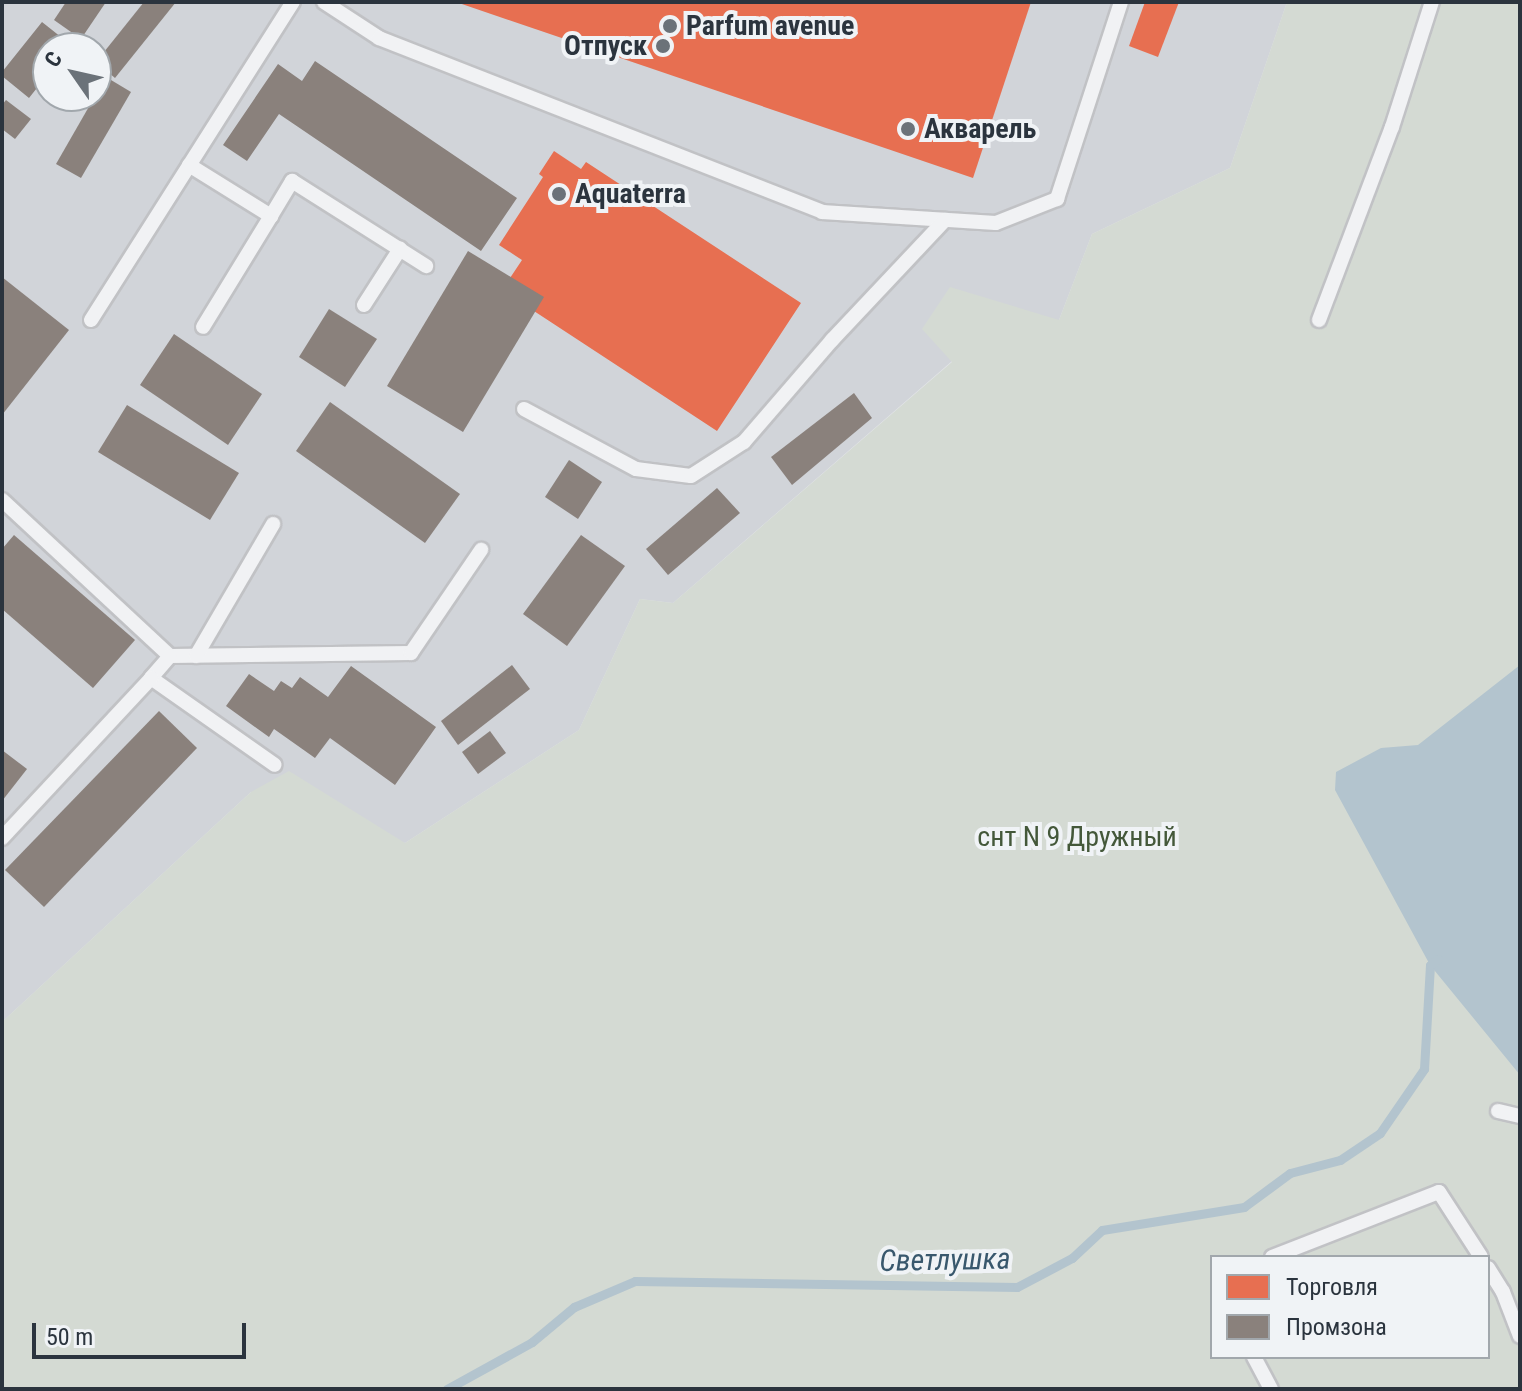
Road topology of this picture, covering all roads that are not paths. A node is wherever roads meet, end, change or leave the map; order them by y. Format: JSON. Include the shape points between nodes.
{"nodes":[{"id":1,"x":293,"y":2,"type":"edge"},
{"id":2,"x":324,"y":2,"type":"edge"},
{"id":3,"x":1121,"y":2,"type":"edge"},
{"id":4,"x":1432,"y":2,"type":"edge"},
{"id":5,"x":189,"y":165,"type":"junction"},
{"id":6,"x":271,"y":216,"type":"junction"},
{"id":7,"x":945,"y":220,"type":"junction"},
{"id":8,"x":400,"y":249,"type":"junction"},
{"id":9,"x":426,"y":266,"type":"dead end"},
{"id":10,"x":364,"y":305,"type":"dead end"},
{"id":11,"x":91,"y":320,"type":"dead end"},
{"id":12,"x":1319,"y":320,"type":"dead end"},
{"id":13,"x":203,"y":327,"type":"dead end"},
{"id":14,"x":524,"y":409,"type":"dead end"},
{"id":15,"x":4,"y":506,"type":"edge"},
{"id":16,"x":273,"y":524,"type":"dead end"},
{"id":17,"x":481,"y":550,"type":"dead end"},
{"id":18,"x":170,"y":656,"type":"junction"},
{"id":19,"x":196,"y":656,"type":"junction"},
{"id":20,"x":151,"y":678,"type":"junction"},
{"id":21,"x":275,"y":765,"type":"dead end"},
{"id":22,"x":2,"y":838,"type":"edge"},
{"id":23,"x":1498,"y":1111,"type":"dead end"},
{"id":24,"x":1520,"y":1116,"type":"edge"},
{"id":25,"x":1277,"y":1255,"type":"edge"},
{"id":26,"x":1480,"y":1255,"type":"edge"},
{"id":27,"x":1490,"y":1271,"type":"edge"},
{"id":28,"x":1520,"y":1336,"type":"edge"},
{"id":29,"x":1255,"y":1359,"type":"edge"},
{"id":30,"x":1271,"y":1389,"type":"edge"}],
"edges":[{"from":1,"to":5,"type":"lane"},
{"from":2,"to":7,"type":"lane","via":[[379,38],[822,212]]},
{"from":3,"to":7,"type":"lane","via":[[1057,199],[996,223]]},
{"from":4,"to":12,"type":"lane","via":[[1392,127]]},
{"from":5,"to":6,"type":"lane"},
{"from":5,"to":11,"type":"lane"},
{"from":6,"to":8,"type":"lane","via":[[292,181]]},
{"from":6,"to":13,"type":"lane"},
{"from":7,"to":14,"type":"lane","via":[[744,442],[691,476],[636,469]]},
{"from":8,"to":9,"type":"lane"},
{"from":8,"to":10,"type":"lane"},
{"from":15,"to":18,"type":"lane"},
{"from":16,"to":19,"type":"lane"},
{"from":17,"to":19,"type":"lane","via":[[411,653]]},
{"from":18,"to":19,"type":"lane"},
{"from":18,"to":20,"type":"lane"},
{"from":20,"to":21,"type":"lane"},
{"from":20,"to":22,"type":"lane"},
{"from":23,"to":24,"type":"lane"},
{"from":25,"to":26,"type":"lane","via":[[1439,1192]]},
{"from":27,"to":28,"type":"lane"},
{"from":29,"to":30,"type":"lane"}]}
